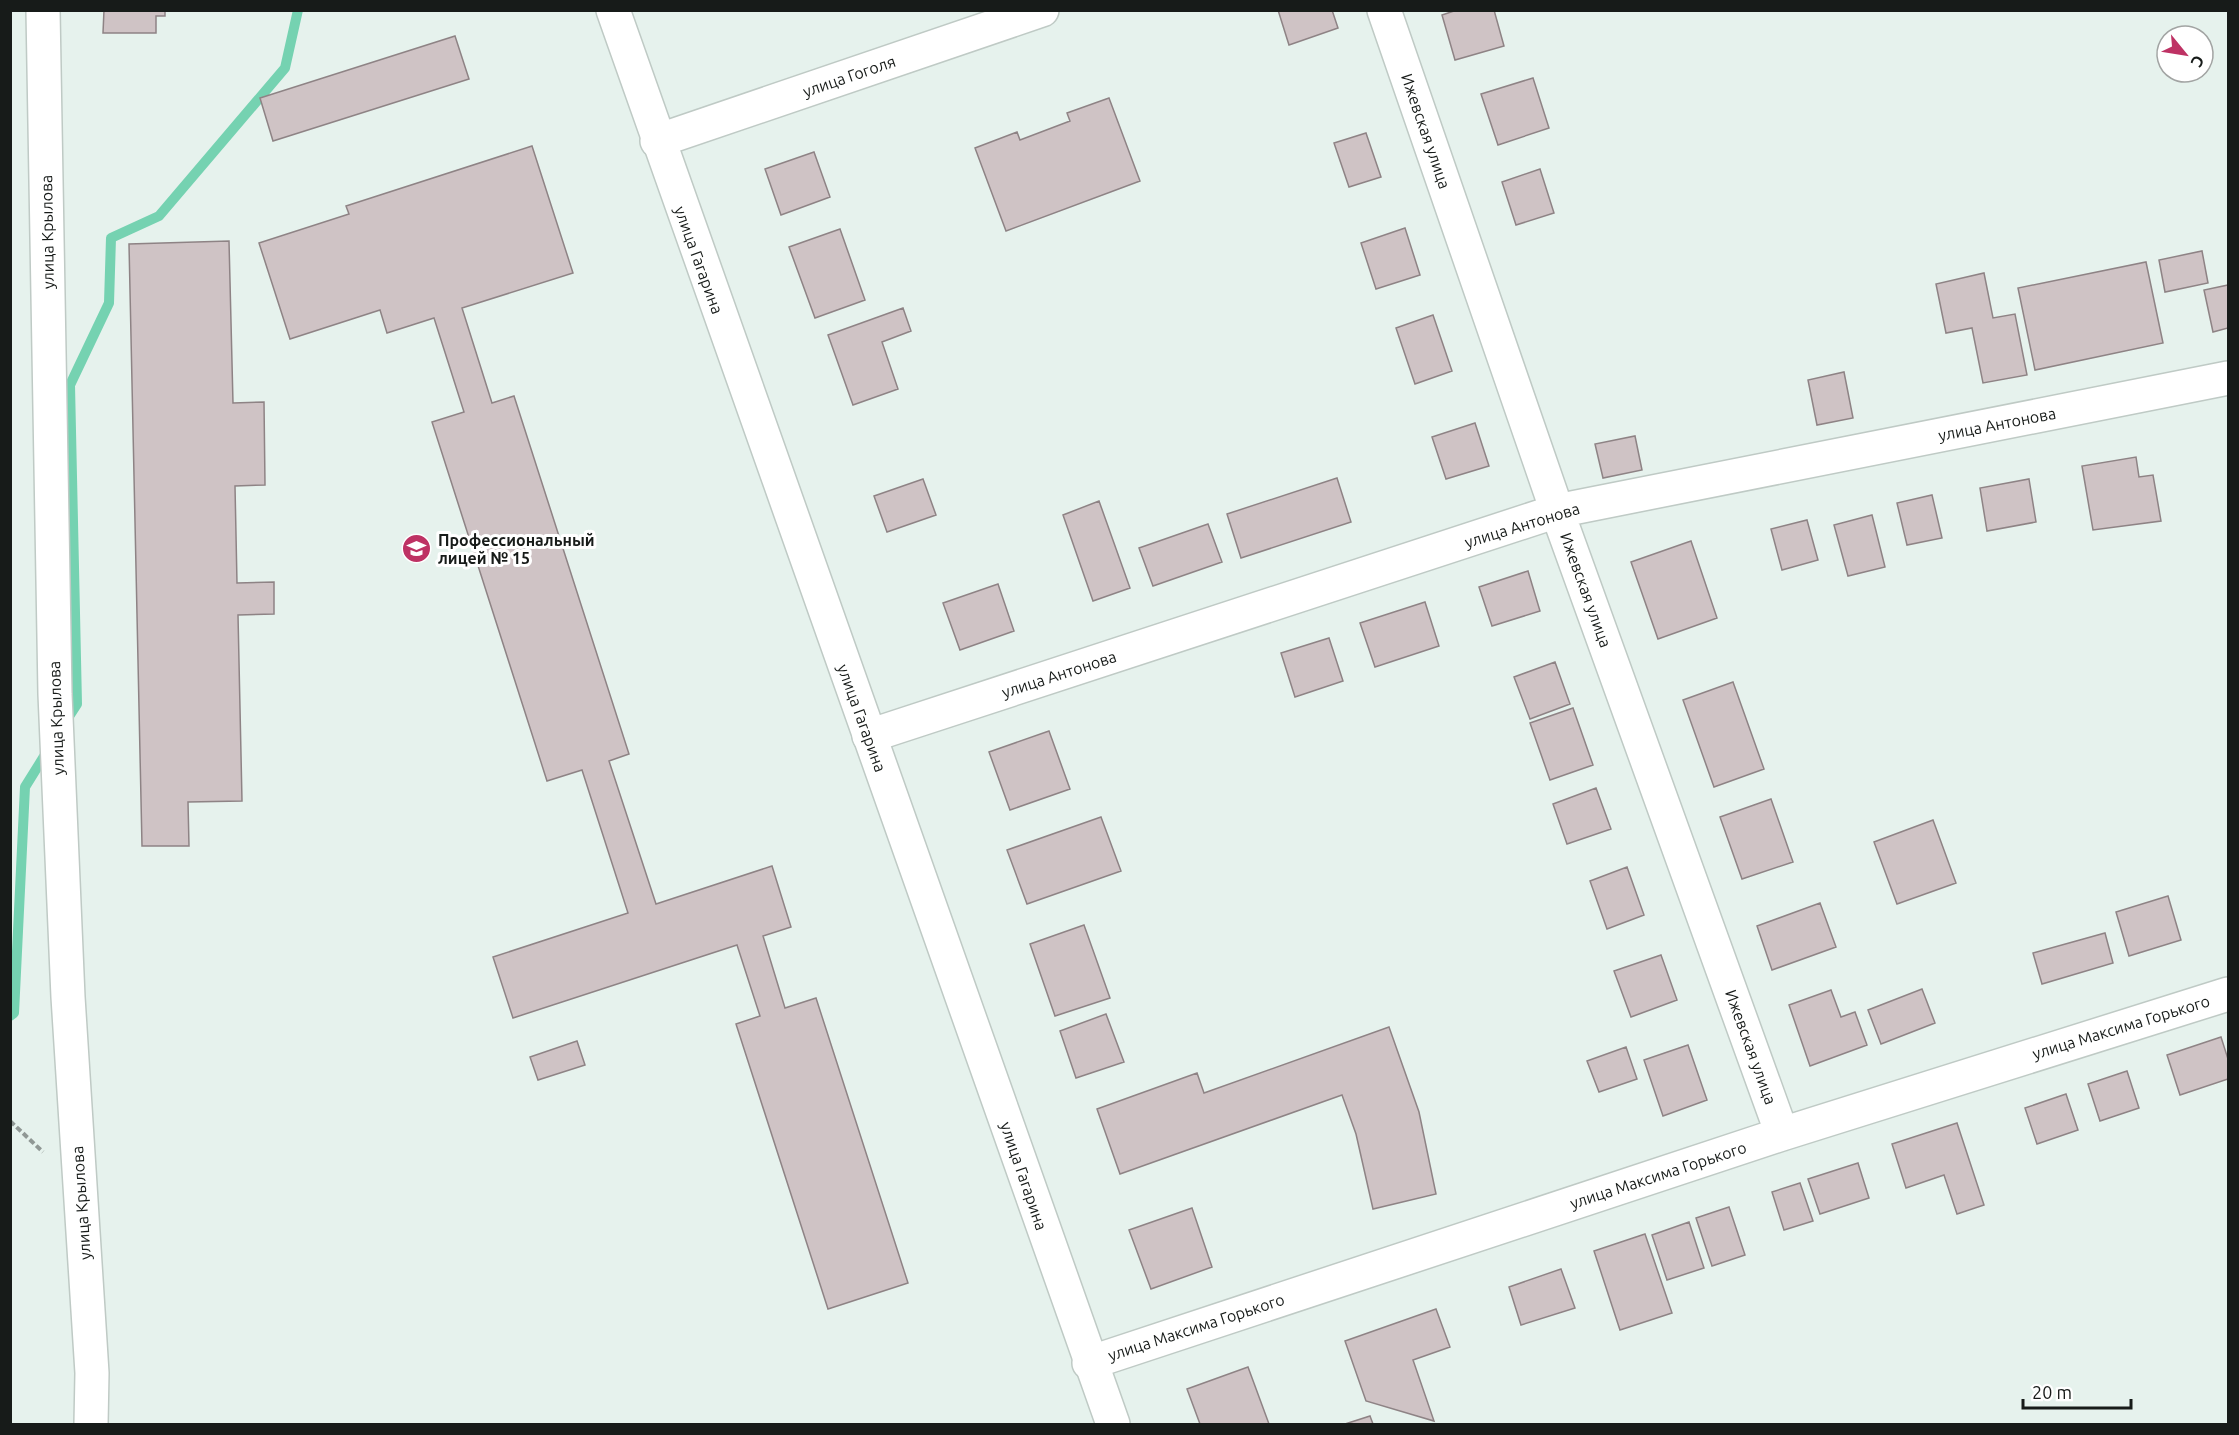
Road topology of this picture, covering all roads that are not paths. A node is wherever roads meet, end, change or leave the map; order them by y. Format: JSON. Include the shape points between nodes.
{"nodes":[{"id":1,"x":43,"y":10,"type":"edge"},
{"id":2,"x":613,"y":10,"type":"edge"},
{"id":3,"x":1042,"y":10,"type":"edge"},
{"id":4,"x":1384,"y":10,"type":"edge"},
{"id":5,"x":657,"y":141,"type":"junction"},
{"id":6,"x":2229,"y":378,"type":"edge"},
{"id":7,"x":1557,"y":512,"type":"junction"},
{"id":8,"x":869,"y":736,"type":"junction"},
{"id":9,"x":2229,"y":994,"type":"edge"},
{"id":10,"x":1782,"y":1134,"type":"junction"},
{"id":11,"x":1089,"y":1363,"type":"junction"},
{"id":12,"x":91,"y":1425,"type":"edge"},
{"id":13,"x":1113,"y":1425,"type":"edge"}],
"edges":[{"from":1,"to":12,"type":"street","name":"улица Крылова","via":[[55,694],[68,998],[92,1373]]},
{"from":2,"to":5,"type":"street","name":"улица Гагарина"},
{"from":3,"to":5,"type":"street","name":"улица Гоголя"},
{"from":4,"to":7,"type":"street","name":"Ижевская улица"},
{"from":5,"to":8,"type":"street","name":"улица Гагарина"},
{"from":6,"to":7,"type":"street","name":"улица Антонова"},
{"from":7,"to":8,"type":"street","name":"улица Антонова"},
{"from":7,"to":10,"type":"street","name":"Ижевская улица"},
{"from":8,"to":11,"type":"street","name":"улица Гагарина"},
{"from":9,"to":10,"type":"street","name":"улица Максима Горького"},
{"from":10,"to":11,"type":"street","name":"улица Максима Горького"},
{"from":11,"to":13,"type":"street","name":"улица Гагарина"}]}
